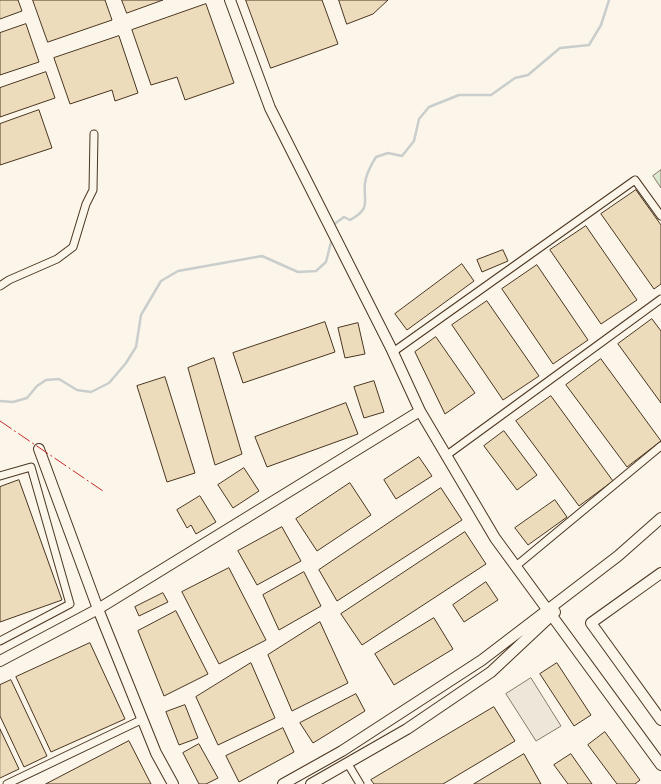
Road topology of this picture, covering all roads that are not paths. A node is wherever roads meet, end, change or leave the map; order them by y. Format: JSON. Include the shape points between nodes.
{"nodes":[{"id":1,"x":230,"y":0,"type":"edge"},
{"id":2,"x":94,"y":134,"type":"dead end"},
{"id":3,"x":661,"y":216,"type":"edge"},
{"id":4,"x":0,"y":286,"type":"edge"},
{"id":5,"x":661,"y":299,"type":"edge"},
{"id":6,"x":393,"y":352,"type":"junction"},
{"id":7,"x":420,"y":412,"type":"junction"},
{"id":8,"x":661,"y":446,"type":"edge"},
{"id":9,"x":38,"y":449,"type":"dead end"},
{"id":10,"x":447,"y":456,"type":"junction"},
{"id":11,"x":0,"y":476,"type":"edge"},
{"id":12,"x":661,"y":518,"type":"edge"},
{"id":13,"x":661,"y":526,"type":"edge"},
{"id":14,"x":516,"y":566,"type":"junction"},
{"id":15,"x":661,"y":573,"type":"edge"},
{"id":16,"x":98,"y":609,"type":"junction"},
{"id":17,"x":549,"y":612,"type":"junction"},
{"id":18,"x":0,"y":641,"type":"edge"},
{"id":19,"x":0,"y":661,"type":"edge"},
{"id":20,"x":143,"y":719,"type":"junction"},
{"id":21,"x":661,"y":720,"type":"edge"},
{"id":22,"x":348,"y":764,"type":"junction"},
{"id":23,"x":661,"y":765,"type":"edge"},
{"id":24,"x":7,"y":784,"type":"edge"},
{"id":25,"x":173,"y":784,"type":"edge"},
{"id":26,"x":283,"y":784,"type":"edge"},
{"id":27,"x":311,"y":784,"type":"edge"},
{"id":28,"x":360,"y":784,"type":"edge"}],
"edges":[{"from":1,"to":6,"type":"street","via":[[270,108]]},
{"from":2,"to":4,"type":"street","via":[[93,190],[73,247],[57,259]]},
{"from":3,"to":6,"type":"street","via":[[634,180]]},
{"from":5,"to":10,"type":"street"},
{"from":6,"to":7,"type":"street"},
{"from":7,"to":10,"type":"street"},
{"from":7,"to":16,"type":"street"},
{"from":8,"to":14,"type":"street"},
{"from":9,"to":16,"type":"street"},
{"from":10,"to":14,"type":"street","via":[[495,538]]},
{"from":11,"to":18,"type":"street","via":[[31,467],[70,604]]},
{"from":12,"to":17,"type":"street"},
{"from":13,"to":17,"type":"street","via":[[622,560]]},
{"from":14,"to":17,"type":"street"},
{"from":15,"to":21,"type":"street","via":[[591,623]]},
{"from":16,"to":19,"type":"street"},
{"from":16,"to":20,"type":"street"},
{"from":17,"to":22,"type":"street","via":[[491,672],[407,729]]},
{"from":17,"to":23,"type":"street"},
{"from":17,"to":26,"type":"street","via":[[482,660],[342,751]]},
{"from":20,"to":24,"type":"street"},
{"from":20,"to":25,"type":"street","via":[[156,753]]},
{"from":22,"to":27,"type":"street"},
{"from":22,"to":28,"type":"street"}]}
